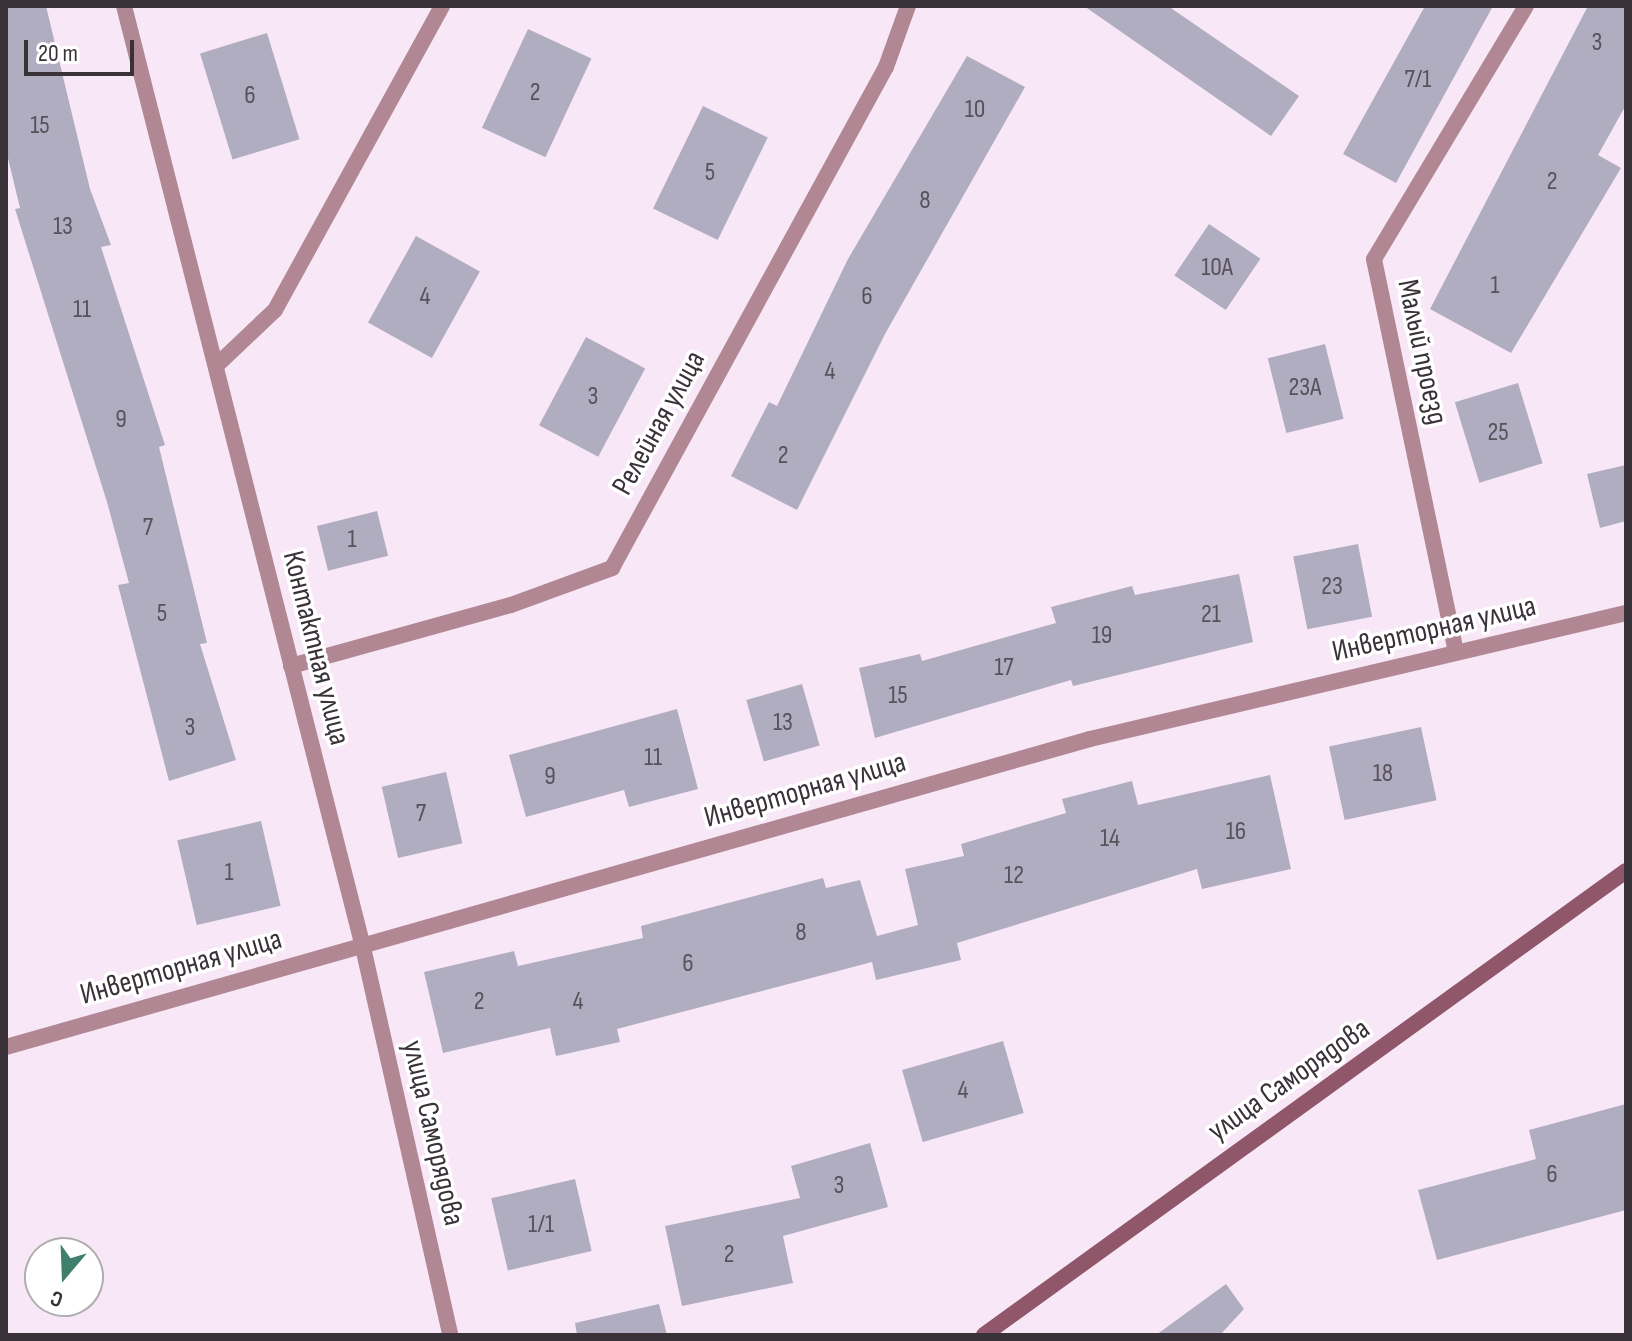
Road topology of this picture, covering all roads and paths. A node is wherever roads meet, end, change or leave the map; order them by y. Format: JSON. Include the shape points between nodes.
{"nodes":[{"id":1,"x":124,"y":6,"type":"edge"},
{"id":2,"x":442,"y":6,"type":"edge"},
{"id":3,"x":908,"y":6,"type":"edge"},
{"id":4,"x":1526,"y":6,"type":"edge"},
{"id":5,"x":217,"y":365,"type":"junction"},
{"id":6,"x":1626,"y":613,"type":"edge"},
{"id":7,"x":1456,"y":652,"type":"junction"},
{"id":8,"x":291,"y":666,"type":"junction"},
{"id":9,"x":1626,"y":871,"type":"edge"},
{"id":10,"x":362,"y":943,"type":"junction"},
{"id":11,"x":6,"y":1047,"type":"edge"},
{"id":12,"x":450,"y":1335,"type":"edge"},
{"id":13,"x":984,"y":1335,"type":"edge"}],
"edges":[{"from":1,"to":5,"type":"street","name":"Контактная улица"},
{"from":2,"to":5,"type":"street","via":[[275,310]]},
{"from":3,"to":8,"type":"street","name":"Релейная улица","via":[[886,67],[612,568],[511,605]]},
{"from":4,"to":7,"type":"street","name":"Малый проезд","via":[[1374,259]]},
{"from":5,"to":8,"type":"street","name":"Контактная улица"},
{"from":6,"to":7,"type":"street","name":"Инверторная улица"},
{"from":7,"to":10,"type":"street","name":"Инверторная улица","via":[[1090,739]]},
{"from":8,"to":10,"type":"street","name":"Контактная улица"},
{"from":9,"to":13,"type":"street","name":"улица Саморядова"},
{"from":10,"to":11,"type":"street","name":"Инверторная улица"},
{"from":10,"to":12,"type":"street","name":"улица Саморядова"}]}
